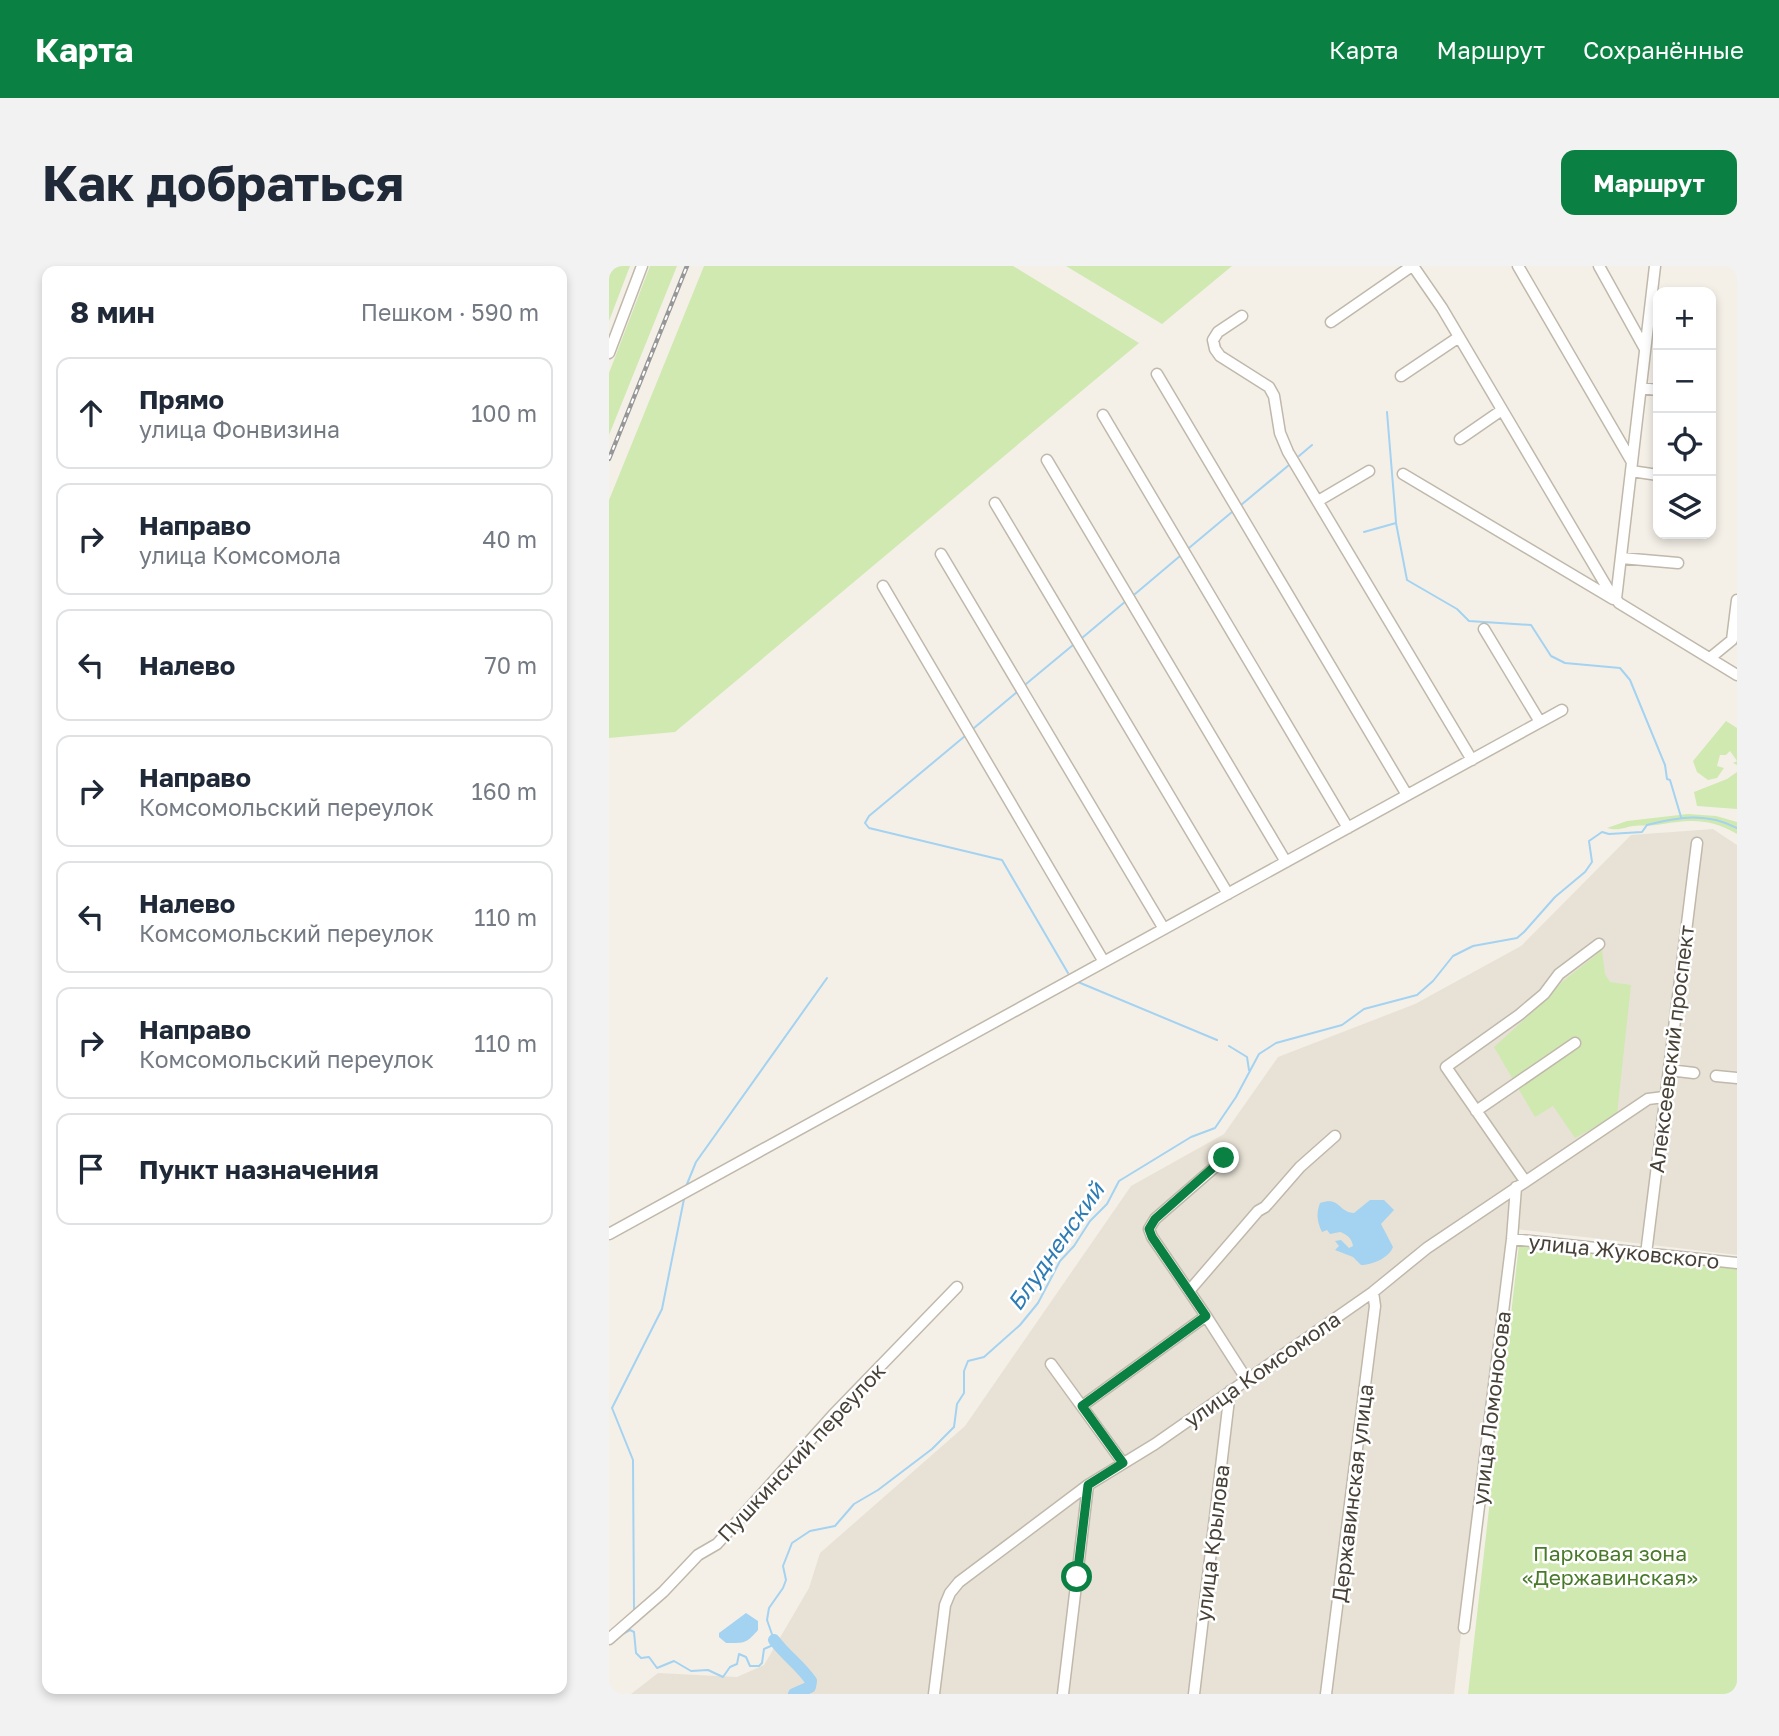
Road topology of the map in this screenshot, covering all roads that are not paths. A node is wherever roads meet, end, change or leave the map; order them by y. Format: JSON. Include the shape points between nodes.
{"nodes":[{"id":1,"x":642,"y":266,"type":"edge"},
{"id":2,"x":1412,"y":266,"type":"edge"},
{"id":3,"x":1518,"y":266,"type":"edge"},
{"id":4,"x":1598,"y":266,"type":"edge"},
{"id":5,"x":1655,"y":266,"type":"edge"},
{"id":6,"x":1655,"y":287,"type":"edge"},
{"id":7,"x":1653,"y":312,"type":"edge"},
{"id":8,"x":1242,"y":316,"type":"dead end"},
{"id":9,"x":1331,"y":322,"type":"dead end"},
{"id":10,"x":1459,"y":337,"type":"junction"},
{"id":11,"x":1645,"y":350,"type":"junction"},
{"id":12,"x":609,"y":353,"type":"edge"},
{"id":13,"x":1157,"y":374,"type":"dead end"},
{"id":14,"x":1401,"y":376,"type":"dead end"},
{"id":15,"x":1641,"y":388,"type":"junction"},
{"id":16,"x":1653,"y":389,"type":"edge"},
{"id":17,"x":1502,"y":410,"type":"junction"},
{"id":18,"x":1103,"y":415,"type":"dead end"},
{"id":19,"x":1460,"y":439,"type":"dead end"},
{"id":20,"x":1047,"y":460,"type":"dead end"},
{"id":21,"x":1632,"y":467,"type":"junction"},
{"id":22,"x":1369,"y":471,"type":"dead end"},
{"id":23,"x":1653,"y":473,"type":"edge"},
{"id":24,"x":1403,"y":474,"type":"dead end"},
{"id":25,"x":1318,"y":502,"type":"junction"},
{"id":26,"x":995,"y":503,"type":"dead end"},
{"id":27,"x":941,"y":554,"type":"dead end"},
{"id":28,"x":1621,"y":558,"type":"junction"},
{"id":29,"x":1678,"y":563,"type":"dead end"},
{"id":30,"x":883,"y":586,"type":"dead end"},
{"id":31,"x":1737,"y":600,"type":"edge"},
{"id":32,"x":1617,"y":601,"type":"junction"},
{"id":33,"x":1736,"y":624,"type":"edge"},
{"id":34,"x":1484,"y":629,"type":"dead end"},
{"id":35,"x":1710,"y":658,"type":"junction"},
{"id":36,"x":1737,"y":675,"type":"edge"},
{"id":37,"x":1562,"y":710,"type":"dead end"},
{"id":38,"x":1540,"y":722,"type":"junction"},
{"id":39,"x":1472,"y":760,"type":"junction"},
{"id":40,"x":1407,"y":795,"type":"junction"},
{"id":41,"x":1348,"y":828,"type":"junction"},
{"id":42,"x":1697,"y":843,"type":"dead end"},
{"id":43,"x":1286,"y":862,"type":"junction"},
{"id":44,"x":1228,"y":894,"type":"junction"},
{"id":45,"x":1164,"y":929,"type":"junction"},
{"id":46,"x":1599,"y":944,"type":"dead end"},
{"id":47,"x":1104,"y":962,"type":"junction"},
{"id":48,"x":1574,"y":1043,"type":"dead end"},
{"id":49,"x":1669,"y":1070,"type":"junction"},
{"id":50,"x":1694,"y":1073,"type":"dead end"},
{"id":51,"x":1716,"y":1076,"type":"dead end"},
{"id":52,"x":1737,"y":1078,"type":"edge"},
{"id":53,"x":1664,"y":1097,"type":"junction"},
{"id":54,"x":1476,"y":1111,"type":"junction"},
{"id":55,"x":1335,"y":1136,"type":"dead end"},
{"id":56,"x":1224,"y":1158,"type":"dead end"},
{"id":57,"x":1520,"y":1184,"type":"junction"},
{"id":58,"x":609,"y":1234,"type":"edge"},
{"id":59,"x":1512,"y":1239,"type":"junction"},
{"id":60,"x":1646,"y":1254,"type":"junction"},
{"id":61,"x":1737,"y":1263,"type":"edge"},
{"id":62,"x":957,"y":1287,"type":"dead end"},
{"id":63,"x":1189,"y":1291,"type":"junction"},
{"id":64,"x":1373,"y":1292,"type":"junction"},
{"id":65,"x":1206,"y":1316,"type":"junction"},
{"id":66,"x":1051,"y":1364,"type":"dead end"},
{"id":67,"x":1247,"y":1380,"type":"junction"},
{"id":68,"x":1230,"y":1391,"type":"junction"},
{"id":69,"x":1082,"y":1406,"type":"junction"},
{"id":70,"x":1123,"y":1463,"type":"junction"},
{"id":71,"x":1088,"y":1485,"type":"junction"},
{"id":72,"x":1464,"y":1628,"type":"dead end"},
{"id":73,"x":609,"y":1639,"type":"edge"},
{"id":74,"x":934,"y":1694,"type":"edge"},
{"id":75,"x":1063,"y":1694,"type":"edge"},
{"id":76,"x":1194,"y":1694,"type":"edge"},
{"id":77,"x":1326,"y":1694,"type":"edge"}],
"edges":[{"from":1,"to":12,"type":"street"},
{"from":2,"to":9,"type":"street"},
{"from":2,"to":10,"type":"street"},
{"from":3,"to":21,"type":"street"},
{"from":4,"to":11,"type":"street"},
{"from":5,"to":6,"type":"street"},
{"from":7,"to":11,"type":"street"},
{"from":8,"to":25,"type":"street","via":[[1218,332],[1213,340],[1215,349],[1269,387],[1288,452]]},
{"from":10,"to":14,"type":"street"},
{"from":10,"to":17,"type":"street"},
{"from":11,"to":15,"type":"street"},
{"from":13,"to":40,"type":"street"},
{"from":15,"to":16,"type":"street"},
{"from":15,"to":21,"type":"street"},
{"from":17,"to":19,"type":"street"},
{"from":17,"to":32,"type":"street"},
{"from":18,"to":41,"type":"street"},
{"from":20,"to":43,"type":"street"},
{"from":21,"to":23,"type":"street"},
{"from":21,"to":28,"type":"street"},
{"from":22,"to":25,"type":"street"},
{"from":24,"to":32,"type":"street"},
{"from":25,"to":39,"type":"street"},
{"from":26,"to":44,"type":"street"},
{"from":27,"to":45,"type":"street"},
{"from":28,"to":29,"type":"street"},
{"from":28,"to":32,"type":"street"},
{"from":30,"to":47,"type":"street"},
{"from":31,"to":33,"type":"street"},
{"from":32,"to":35,"type":"street"},
{"from":33,"to":35,"type":"street","via":[[1732,640]]},
{"from":34,"to":38,"type":"street"},
{"from":35,"to":36,"type":"street"},
{"from":37,"to":38,"type":"street"},
{"from":38,"to":39,"type":"street"},
{"from":39,"to":40,"type":"street"},
{"from":40,"to":41,"type":"street"},
{"from":41,"to":43,"type":"street"},
{"from":42,"to":49,"type":"street","name":"Алексеевский проспект"},
{"from":43,"to":44,"type":"street"},
{"from":44,"to":45,"type":"street"},
{"from":45,"to":47,"type":"street"},
{"from":46,"to":54,"type":"street","via":[[1559,974],[1519,1015],[1445,1067]]},
{"from":47,"to":58,"type":"street"},
{"from":48,"to":54,"type":"street"},
{"from":49,"to":50,"type":"street"},
{"from":49,"to":53,"type":"street","name":"Алексеевский проспект"},
{"from":51,"to":52,"type":"street"},
{"from":53,"to":57,"type":"street","name":"улица Комсомола","via":[[1648,1099]]},
{"from":53,"to":60,"type":"street","name":"Алексеевский проспект"},
{"from":54,"to":57,"type":"street"},
{"from":55,"to":63,"type":"street","via":[[1258,1211]]},
{"from":56,"to":63,"type":"street","via":[[1149,1229]]},
{"from":57,"to":59,"type":"street","name":"улица Ломоносова"},
{"from":57,"to":64,"type":"street","name":"улица Комсомола"},
{"from":59,"to":60,"type":"street","name":"улица Жуковского"},
{"from":59,"to":72,"type":"street","name":"улица Ломоносова"},
{"from":60,"to":61,"type":"street","name":"улица Жуковского"},
{"from":62,"to":73,"type":"street","name":"Пушкинский переулок","via":[[717,1544],[698,1555]]},
{"from":63,"to":65,"type":"street"},
{"from":64,"to":67,"type":"street","name":"улица Комсомола"},
{"from":64,"to":77,"type":"street","name":"Державинская улица","via":[[1375,1306]]},
{"from":65,"to":67,"type":"street"},
{"from":65,"to":69,"type":"street"},
{"from":66,"to":69,"type":"street"},
{"from":67,"to":68,"type":"street","name":"улица Комсомола"},
{"from":68,"to":70,"type":"street","name":"улица Комсомола"},
{"from":68,"to":76,"type":"street","name":"улица Крылова"},
{"from":69,"to":70,"type":"street"},
{"from":70,"to":71,"type":"street","name":"улица Комсомола"},
{"from":71,"to":74,"type":"street","name":"улица Комсомола","via":[[950,1593]]},
{"from":71,"to":75,"type":"street"}]}
